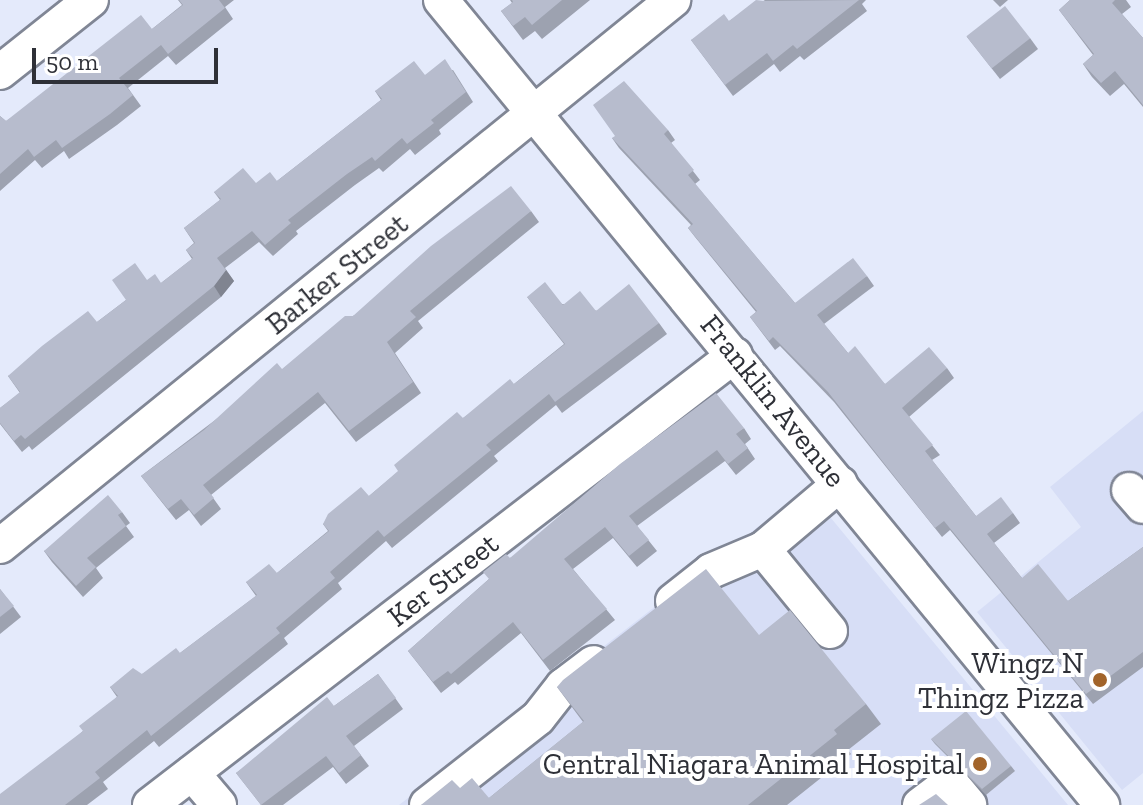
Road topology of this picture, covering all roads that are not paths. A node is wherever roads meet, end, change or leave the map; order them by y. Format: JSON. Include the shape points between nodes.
{"nodes":[{"id":1,"x":91,"y":0,"type":"edge"},
{"id":2,"x":441,"y":0,"type":"edge"},
{"id":3,"x":673,"y":0,"type":"edge"},
{"id":4,"x":0,"y":72,"type":"edge"},
{"id":5,"x":535,"y":114,"type":"junction"},
{"id":6,"x":735,"y":355,"type":"junction"},
{"id":7,"x":840,"y":484,"type":"junction"},
{"id":8,"x":0,"y":546,"type":"edge"},
{"id":9,"x":763,"y":549,"type":"junction"},
{"id":10,"x":830,"y":631,"type":"dead end"},
{"id":11,"x":192,"y":773,"type":"junction"},
{"id":12,"x":150,"y":805,"type":"edge"},
{"id":13,"x":219,"y":805,"type":"edge"},
{"id":14,"x":427,"y":805,"type":"edge"},
{"id":15,"x":920,"y":805,"type":"edge"},
{"id":16,"x":969,"y":805,"type":"edge"},
{"id":17,"x":1102,"y":805,"type":"edge"}],
"edges":[{"from":1,"to":4,"type":"street"},
{"from":2,"to":5,"type":"street","name":"Franklin Avenue"},
{"from":3,"to":5,"type":"street","name":"Barker Street"},
{"from":5,"to":6,"type":"street","name":"Franklin Avenue"},
{"from":5,"to":8,"type":"street","name":"Barker Street"},
{"from":6,"to":7,"type":"street","name":"Franklin Avenue"},
{"from":6,"to":11,"type":"street","name":"Ker Street"},
{"from":7,"to":9,"type":"street"},
{"from":7,"to":17,"type":"street","name":"Franklin Avenue"},
{"from":9,"to":10,"type":"street"},
{"from":9,"to":14,"type":"street","via":[[711,571],[563,686],[538,718]]},
{"from":11,"to":12,"type":"street","name":"Ker Street"},
{"from":11,"to":13,"type":"street"},
{"from":15,"to":16,"type":"street","via":[[950,782]]}]}
